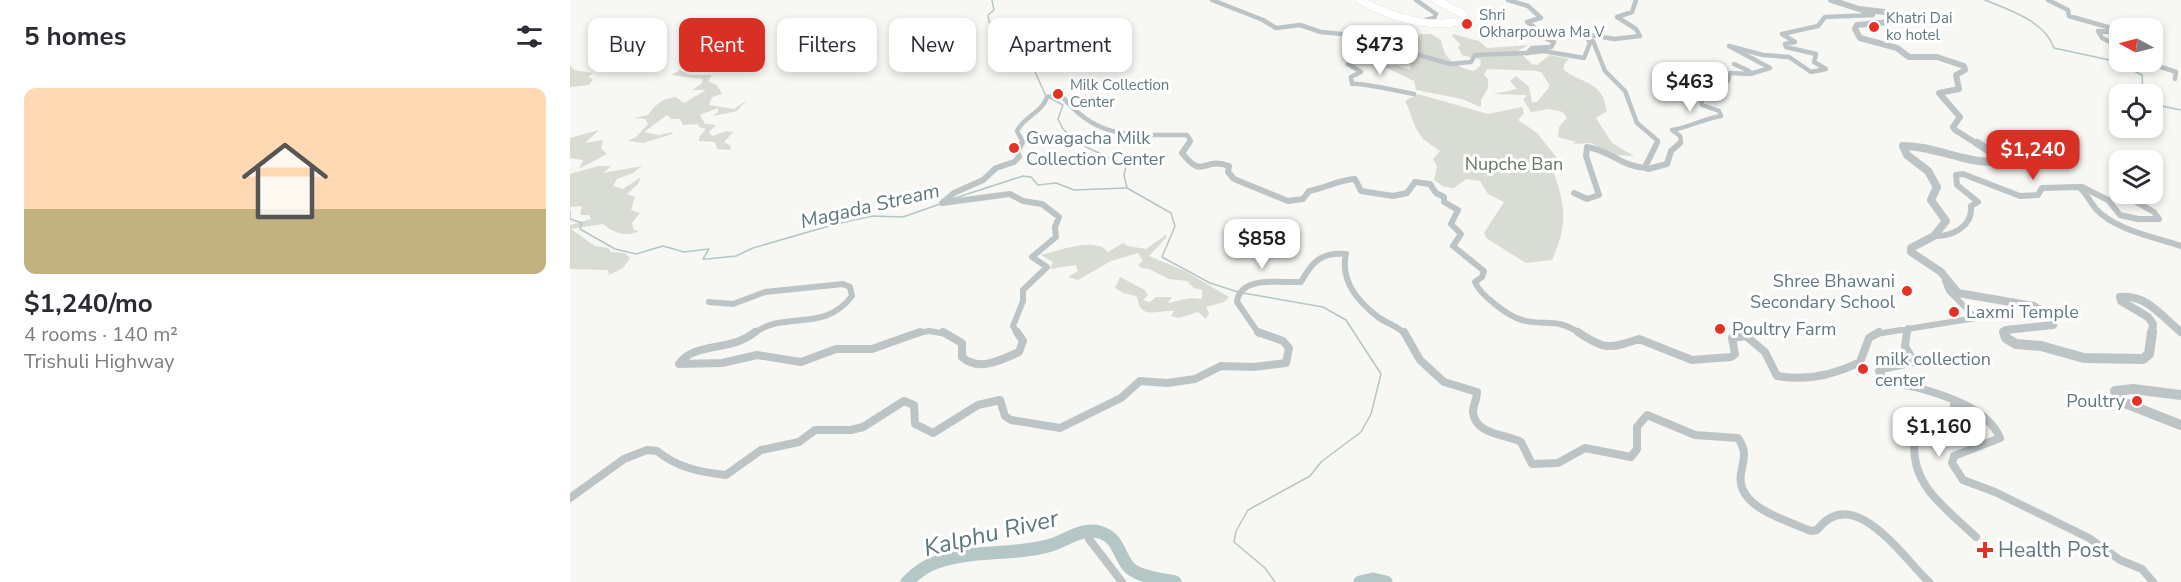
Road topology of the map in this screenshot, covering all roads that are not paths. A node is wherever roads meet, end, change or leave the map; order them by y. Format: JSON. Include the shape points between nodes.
{"nodes":[{"id":1,"x":1212,"y":0,"type":"edge"},
{"id":2,"x":1360,"y":0,"type":"edge"},
{"id":3,"x":1416,"y":0,"type":"edge"},
{"id":4,"x":1436,"y":0,"type":"edge"},
{"id":5,"x":1508,"y":0,"type":"edge"},
{"id":6,"x":1636,"y":0,"type":"edge"},
{"id":7,"x":1831,"y":0,"type":"edge"},
{"id":8,"x":2048,"y":0,"type":"edge"},
{"id":9,"x":1853,"y":7,"type":"junction"},
{"id":10,"x":1415,"y":22,"type":"junction"},
{"id":11,"x":2109,"y":27,"type":"edge"},
{"id":12,"x":2109,"y":32,"type":"edge"},
{"id":13,"x":1589,"y":39,"type":"junction"},
{"id":14,"x":2109,"y":42,"type":"edge"},
{"id":15,"x":1528,"y":53,"type":"junction"},
{"id":16,"x":1348,"y":64,"type":"dead end"},
{"id":17,"x":1734,"y":64,"type":"dead end"},
{"id":18,"x":2163,"y":66,"type":"edge"},
{"id":19,"x":2163,"y":68,"type":"joint"},
{"id":20,"x":1758,"y":71,"type":"junction"},
{"id":21,"x":2175,"y":79,"type":"dead end"},
{"id":22,"x":1414,"y":94,"type":"dead end"},
{"id":23,"x":1646,"y":168,"type":"junction"},
{"id":24,"x":2076,"y":187,"type":"junction"},
{"id":25,"x":1574,"y":193,"type":"dead end"},
{"id":26,"x":2109,"y":201,"type":"edge"},
{"id":27,"x":2112,"y":204,"type":"edge"},
{"id":28,"x":2140,"y":204,"type":"edge"},
{"id":29,"x":1934,"y":236,"type":"junction"},
{"id":30,"x":2181,"y":246,"type":"edge"},
{"id":31,"x":1945,"y":281,"type":"junction"},
{"id":32,"x":709,"y":302,"type":"dead end"},
{"id":33,"x":1908,"y":328,"type":"junction"},
{"id":34,"x":2181,"y":332,"type":"edge"},
{"id":35,"x":1929,"y":391,"type":"junction"},
{"id":36,"x":2181,"y":395,"type":"edge"},
{"id":37,"x":2181,"y":425,"type":"edge"},
{"id":38,"x":570,"y":498,"type":"edge"},
{"id":39,"x":1976,"y":537,"type":"dead end"},
{"id":40,"x":1089,"y":539,"type":"dead end"},
{"id":41,"x":1122,"y":582,"type":"edge"},
{"id":42,"x":1929,"y":582,"type":"edge"},
{"id":43,"x":2153,"y":582,"type":"edge"}],
"edges":[{"from":1,"to":15,"type":"street","via":[[1276,28],[1300,25],[1342,34],[1355,40],[1367,55],[1428,56],[1457,64],[1471,62],[1475,55]]},
{"from":2,"to":10,"type":"main road"},
{"from":3,"to":10,"type":"street","via":[[1436,15]]},
{"from":4,"to":10,"type":"main road","via":[[1463,14],[1462,21]]},
{"from":5,"to":15,"type":"street","via":[[1531,8],[1541,18],[1527,22],[1538,29],[1540,36],[1554,42],[1549,47],[1532,48]]},
{"from":6,"to":13,"type":"street","via":[[1632,12],[1617,17],[1640,36],[1620,39],[1579,33]]},
{"from":7,"to":9,"type":"street"},
{"from":8,"to":11,"type":"street","via":[[2068,10],[2069,16]]},
{"from":9,"to":20,"type":"street","via":[[1873,15],[1824,17],[1818,26],[1782,34],[1795,42],[1785,44],[1786,47],[1816,54],[1814,62],[1826,69],[1823,71],[1807,70],[1789,57],[1729,46],[1770,67]]},
{"from":9,"to":29,"type":"street","via":[[1902,17],[1857,25],[1860,38],[1897,48],[1909,57],[1937,57],[1964,66],[1965,70],[1956,75],[1959,89],[1939,93],[1960,117],[1955,130],[1998,156],[1993,162],[1972,162],[1919,146],[1902,146],[1907,155],[1928,171],[1937,187],[1931,200],[1946,221]]},
{"from":12,"to":14,"type":"street","via":[[2098,31]]},
{"from":13,"to":15,"type":"street","via":[[1584,58],[1543,51]]},
{"from":13,"to":23,"type":"street","via":[[1593,40],[1605,71],[1625,91],[1636,123],[1658,141]]},
{"from":16,"to":22,"type":"street","via":[[1361,72],[1350,77],[1352,84],[1359,82]]},
{"from":17,"to":20,"type":"street","via":[[1742,70]]},
{"from":18,"to":19,"type":"street","via":[[2167,68]]},
{"from":19,"to":21,"type":"street","via":[[2176,72]]},
{"from":20,"to":23,"type":"street","via":[[1745,75],[1730,73],[1723,84],[1693,86],[1701,94],[1702,105],[1719,111],[1721,116],[1672,130],[1682,141],[1671,151],[1667,164]]},
{"from":23,"to":25,"type":"street","via":[[1627,167],[1596,147],[1587,147],[1585,156],[1599,195],[1586,200]]},
{"from":24,"to":26,"type":"street"},
{"from":24,"to":29,"type":"street","via":[[2042,188],[2038,195],[2023,196],[1956,175],[1956,187],[1978,202],[1971,206],[1969,223],[1947,236]]},
{"from":24,"to":30,"type":"street","via":[[2113,222]]},
{"from":27,"to":28,"type":"street","via":[[2120,214],[2159,219]]},
{"from":29,"to":31,"type":"street","via":[[1910,250],[1916,258],[1939,270]]},
{"from":31,"to":33,"type":"street","via":[[1949,291],[1976,318]]},
{"from":31,"to":34,"type":"street","via":[[1952,289],[1971,297],[2037,307],[2054,319],[2053,324],[2006,330],[2006,338],[2016,344],[2094,359],[2143,359],[2149,354],[2153,324],[2121,301],[2124,296],[2154,307]]},
{"from":32,"to":33,"type":"street","via":[[733,304],[765,292],[843,284],[850,287],[852,296],[831,317],[812,322],[773,323],[735,345],[705,349],[679,364],[731,362],[757,355],[783,362],[803,362],[835,349],[864,351],[909,333],[931,330],[957,338],[962,343],[962,357],[971,364],[983,365],[1019,352],[1023,341],[1013,326],[1023,290],[1047,267],[1032,257],[1056,237],[1059,217],[1042,204],[1011,194],[942,203],[997,168],[1016,161],[1023,142],[1017,131],[1020,124],[1038,113],[1049,96],[1061,95],[1077,115],[1110,133],[1187,135],[1191,141],[1182,153],[1192,165],[1225,163],[1234,178],[1288,201],[1304,199],[1309,191],[1346,178],[1355,179],[1361,191],[1393,196],[1407,193],[1415,182],[1430,184],[1458,212],[1451,221],[1461,234],[1454,249],[1484,272],[1474,282],[1476,290],[1521,320],[1566,324],[1598,346],[1613,348],[1640,339],[1700,361],[1731,357],[1735,354],[1732,338],[1746,336],[1761,346],[1777,376],[1788,378],[1842,370],[1860,362],[1864,347],[1874,335]]},
{"from":33,"to":35,"type":"street","via":[[1905,346],[1914,362],[1879,371],[1888,381]]},
{"from":35,"to":39,"type":"street","via":[[1960,408],[1972,426],[1964,433],[1921,435],[1915,438],[1911,455],[1929,492]]},
{"from":35,"to":43,"type":"street","via":[[1967,407],[1999,433],[2000,438],[1994,442],[1954,456],[1952,463],[1963,480],[2089,538],[2120,560],[2142,569]]},
{"from":36,"to":37,"type":"street","via":[[2133,389],[2115,391],[2125,402]]},
{"from":38,"to":42,"type":"street","via":[[609,468],[643,451],[657,451],[669,461],[696,472],[726,475],[761,450],[799,442],[815,430],[848,431],[866,426],[889,406],[904,400],[914,405],[915,424],[933,433],[978,405],[996,400],[1002,402],[1005,416],[1011,420],[1060,428],[1121,398],[1140,381],[1167,383],[1195,379],[1221,366],[1286,363],[1289,348],[1283,341],[1260,335],[1237,302],[1238,292],[1254,284],[1301,282],[1312,262],[1339,252],[1346,254],[1343,268],[1358,297],[1378,317],[1404,332],[1420,360],[1444,382],[1477,392],[1473,410],[1476,420],[1492,434],[1521,442],[1532,464],[1558,463],[1585,448],[1631,457],[1637,449],[1637,427],[1647,416],[1693,434],[1738,438],[1745,453],[1738,481],[1751,504],[1811,531],[1832,516],[1869,523],[1892,540]]},
{"from":40,"to":41,"type":"street"}]}
